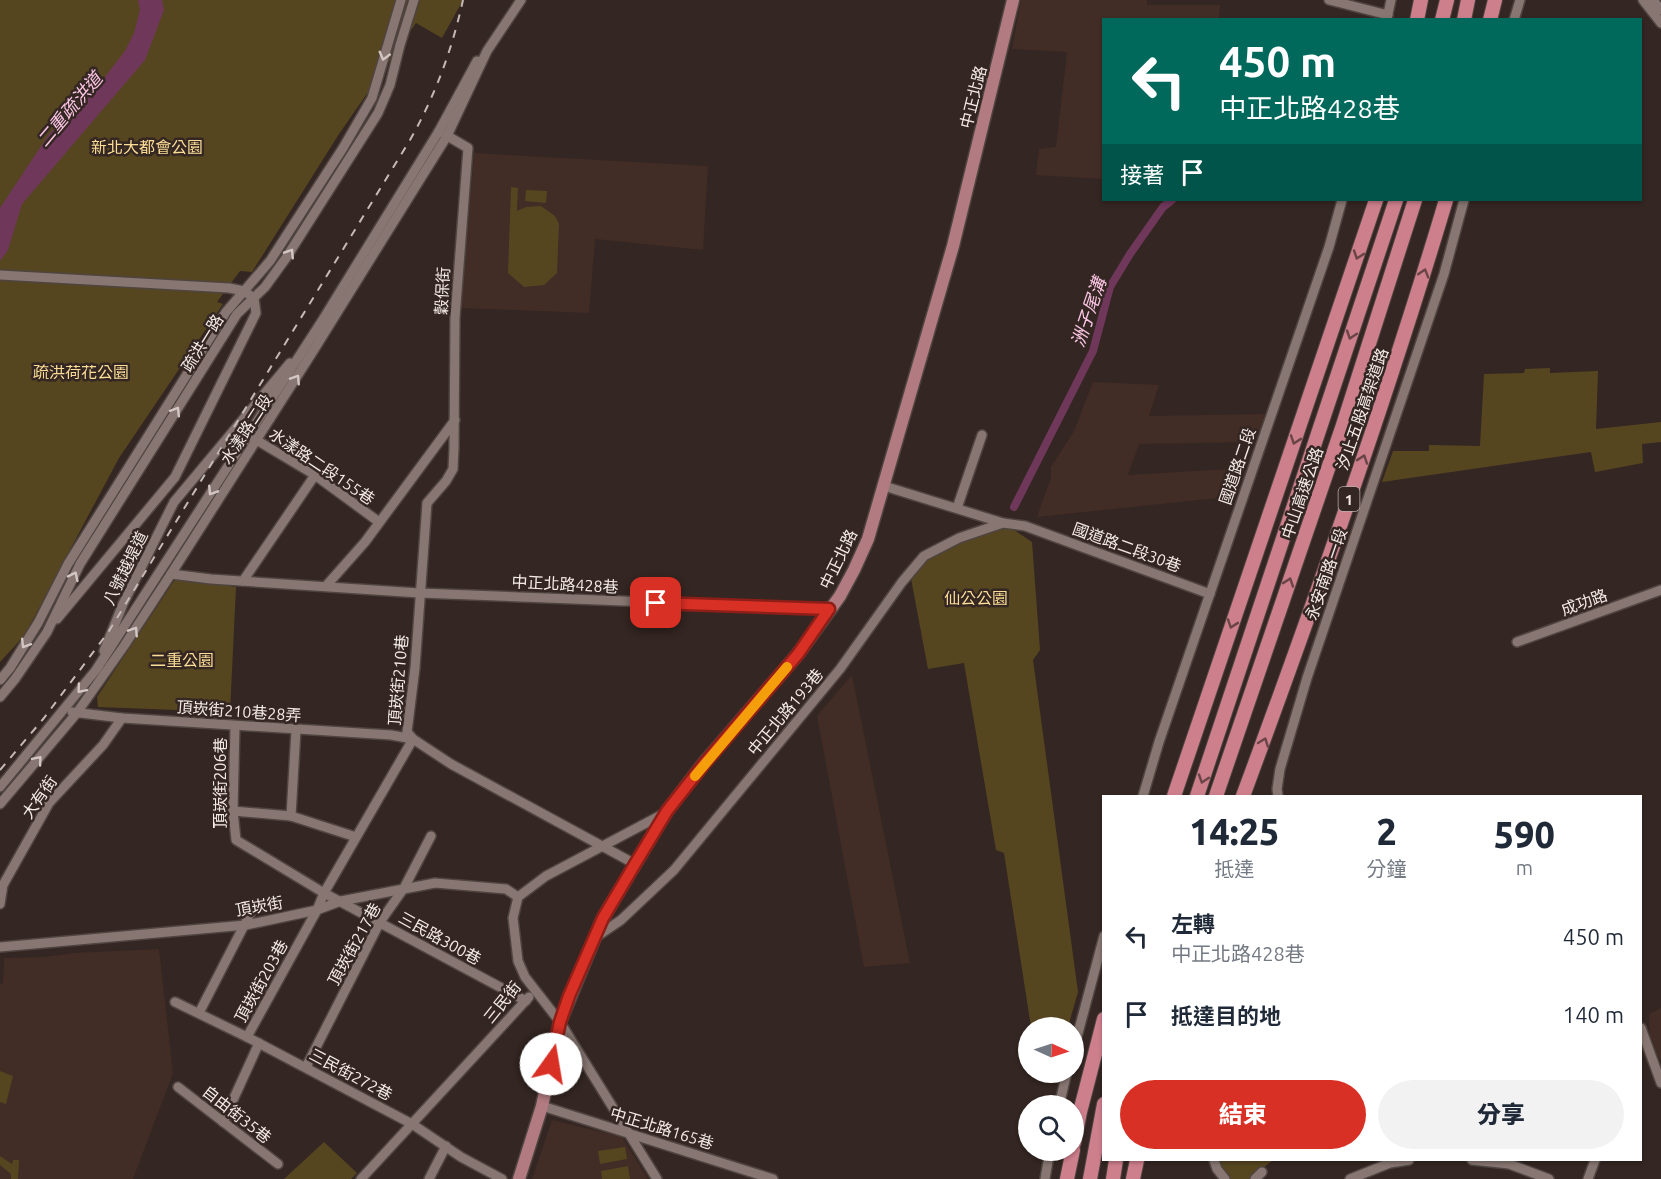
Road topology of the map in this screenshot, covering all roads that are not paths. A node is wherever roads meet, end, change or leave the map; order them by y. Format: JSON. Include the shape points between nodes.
{"nodes":[{"id":1,"x":401,"y":0,"type":"edge"},
{"id":2,"x":414,"y":0,"type":"edge"},
{"id":3,"x":1013,"y":0,"type":"edge"},
{"id":4,"x":1329,"y":0,"type":"edge"},
{"id":5,"x":1391,"y":0,"type":"edge"},
{"id":6,"x":1421,"y":0,"type":"edge"},
{"id":7,"x":1447,"y":0,"type":"edge"},
{"id":8,"x":1467,"y":0,"type":"edge"},
{"id":9,"x":1495,"y":0,"type":"edge"},
{"id":10,"x":1520,"y":0,"type":"edge"},
{"id":11,"x":1643,"y":0,"type":"edge"},
{"id":12,"x":1653,"y":0,"type":"edge"},
{"id":13,"x":519,"y":2,"type":"edge"},
{"id":14,"x":1661,"y":10,"type":"edge"},
{"id":15,"x":1388,"y":17,"type":"edge"},
{"id":16,"x":1417,"y":18,"type":"edge"},
{"id":17,"x":1442,"y":18,"type":"edge"},
{"id":18,"x":1464,"y":18,"type":"edge"},
{"id":19,"x":1490,"y":18,"type":"edge"},
{"id":20,"x":1515,"y":18,"type":"edge"},
{"id":21,"x":1661,"y":23,"type":"edge"},
{"id":22,"x":443,"y":133,"type":"junction"},
{"id":23,"x":1342,"y":201,"type":"edge"},
{"id":24,"x":1376,"y":201,"type":"edge"},
{"id":25,"x":1396,"y":201,"type":"edge"},
{"id":26,"x":1415,"y":201,"type":"edge"},
{"id":27,"x":1446,"y":201,"type":"edge"},
{"id":28,"x":1464,"y":201,"type":"edge"},
{"id":29,"x":1,"y":275,"type":"edge"},
{"id":30,"x":244,"y":291,"type":"junction"},
{"id":31,"x":254,"y":298,"type":"junction"},
{"id":32,"x":314,"y":333,"type":"junction"},
{"id":33,"x":455,"y":420,"type":"junction"},
{"id":34,"x":982,"y":435,"type":"dead end"},
{"id":35,"x":253,"y":438,"type":"junction"},
{"id":36,"x":453,"y":469,"type":"joint"},
{"id":37,"x":315,"y":475,"type":"junction"},
{"id":38,"x":176,"y":477,"type":"junction"},
{"id":39,"x":189,"y":483,"type":"junction"},
{"id":40,"x":884,"y":486,"type":"junction"},
{"id":41,"x":957,"y":508,"type":"junction"},
{"id":42,"x":379,"y":522,"type":"junction"},
{"id":43,"x":1003,"y":523,"type":"junction"},
{"id":44,"x":171,"y":574,"type":"junction"},
{"id":45,"x":243,"y":581,"type":"junction"},
{"id":46,"x":326,"y":586,"type":"junction"},
{"id":47,"x":1661,"y":590,"type":"edge"},
{"id":48,"x":419,"y":593,"type":"junction"},
{"id":49,"x":1210,"y":594,"type":"junction"},
{"id":50,"x":829,"y":609,"type":"junction"},
{"id":51,"x":47,"y":632,"type":"junction"},
{"id":52,"x":1517,"y":642,"type":"dead end"},
{"id":53,"x":96,"y":670,"type":"junction"},
{"id":54,"x":0,"y":680,"type":"edge"},
{"id":55,"x":0,"y":698,"type":"edge"},
{"id":56,"x":64,"y":709,"type":"junction"},
{"id":57,"x":76,"y":714,"type":"junction"},
{"id":58,"x":122,"y":718,"type":"junction"},
{"id":59,"x":235,"y":726,"type":"junction"},
{"id":60,"x":296,"y":730,"type":"junction"},
{"id":61,"x":413,"y":739,"type":"junction"},
{"id":62,"x":0,"y":787,"type":"edge"},
{"id":63,"x":1278,"y":793,"type":"edge"},
{"id":64,"x":1143,"y":795,"type":"edge"},
{"id":65,"x":1174,"y":795,"type":"edge"},
{"id":66,"x":1197,"y":795,"type":"edge"},
{"id":67,"x":1216,"y":795,"type":"edge"},
{"id":68,"x":1244,"y":795,"type":"edge"},
{"id":69,"x":0,"y":804,"type":"edge"},
{"id":70,"x":232,"y":811,"type":"junction"},
{"id":71,"x":667,"y":811,"type":"junction"},
{"id":72,"x":291,"y":816,"type":"junction"},
{"id":73,"x":431,"y":836,"type":"dead end"},
{"id":74,"x":356,"y":837,"type":"junction"},
{"id":75,"x":236,"y":840,"type":"joint"},
{"id":76,"x":603,"y":846,"type":"junction"},
{"id":77,"x":635,"y":864,"type":"junction"},
{"id":78,"x":2,"y":885,"type":"edge"},
{"id":79,"x":404,"y":888,"type":"junction"},
{"id":80,"x":324,"y":893,"type":"junction"},
{"id":81,"x":518,"y":897,"type":"junction"},
{"id":82,"x":341,"y":901,"type":"junction"},
{"id":83,"x":0,"y":904,"type":"edge"},
{"id":84,"x":252,"y":910,"type":"dead end"},
{"id":85,"x":317,"y":910,"type":"junction"},
{"id":86,"x":380,"y":922,"type":"junction"},
{"id":87,"x":245,"y":925,"type":"junction"},
{"id":88,"x":596,"y":937,"type":"junction"},
{"id":89,"x":1102,"y":943,"type":"edge"},
{"id":90,"x":0,"y":947,"type":"edge"},
{"id":91,"x":535,"y":991,"type":"junction"},
{"id":92,"x":526,"y":1001,"type":"junction"},
{"id":93,"x":175,"y":1002,"type":"dead end"},
{"id":94,"x":199,"y":1013,"type":"junction"},
{"id":95,"x":1082,"y":1017,"type":"edge"},
{"id":96,"x":560,"y":1022,"type":"junction"},
{"id":97,"x":1102,"y":1027,"type":"edge"},
{"id":98,"x":247,"y":1037,"type":"junction"},
{"id":99,"x":259,"y":1043,"type":"junction"},
{"id":100,"x":1643,"y":1043,"type":"edge"},
{"id":101,"x":276,"y":1052,"type":"joint"},
{"id":102,"x":306,"y":1067,"type":"junction"},
{"id":103,"x":1661,"y":1083,"type":"edge"},
{"id":104,"x":178,"y":1087,"type":"dead end"},
{"id":105,"x":1084,"y":1096,"type":"edge"},
{"id":106,"x":542,"y":1106,"type":"junction"},
{"id":107,"x":1102,"y":1115,"type":"edge"},
{"id":108,"x":224,"y":1122,"type":"junction"},
{"id":109,"x":412,"y":1124,"type":"junction"},
{"id":110,"x":628,"y":1132,"type":"junction"},
{"id":111,"x":446,"y":1146,"type":"junction"},
{"id":112,"x":1048,"y":1161,"type":"edge"},
{"id":113,"x":1070,"y":1161,"type":"edge"},
{"id":114,"x":1116,"y":1161,"type":"edge"},
{"id":115,"x":1137,"y":1161,"type":"edge"},
{"id":116,"x":1214,"y":1161,"type":"edge"},
{"id":117,"x":1403,"y":1161,"type":"edge"},
{"id":118,"x":1481,"y":1161,"type":"edge"},
{"id":119,"x":1595,"y":1161,"type":"edge"},
{"id":120,"x":278,"y":1164,"type":"dead end"},
{"id":121,"x":1262,"y":1172,"type":"dead end"},
{"id":122,"x":361,"y":1179,"type":"edge"},
{"id":123,"x":429,"y":1179,"type":"edge"},
{"id":124,"x":502,"y":1179,"type":"edge"},
{"id":125,"x":519,"y":1179,"type":"edge"},
{"id":126,"x":657,"y":1179,"type":"edge"},
{"id":127,"x":773,"y":1179,"type":"edge"},
{"id":128,"x":1045,"y":1179,"type":"edge"},
{"id":129,"x":1067,"y":1179,"type":"edge"},
{"id":130,"x":1090,"y":1179,"type":"edge"},
{"id":131,"x":1113,"y":1179,"type":"edge"},
{"id":132,"x":1133,"y":1179,"type":"edge"},
{"id":133,"x":1226,"y":1179,"type":"edge"},
{"id":134,"x":1255,"y":1179,"type":"edge"},
{"id":135,"x":1350,"y":1179,"type":"edge"},
{"id":136,"x":1549,"y":1179,"type":"edge"},
{"id":137,"x":1588,"y":1179,"type":"edge"}],
"edges":[{"from":1,"to":30,"type":"street","name":"疏洪一路","one_way":true,"via":[[372,98],[270,261]]},
{"from":31,"to":2,"type":"street","name":"疏洪一路","one_way":true,"via":[[286,258],[378,113]]},
{"from":3,"to":40,"type":"main road","name":"中正北路","via":[[952,246]]},
{"from":4,"to":15,"type":"street"},
{"from":5,"to":15,"type":"street"},
{"from":6,"to":16,"type":"highway"},
{"from":7,"to":17,"type":"highway"},
{"from":8,"to":18,"type":"highway"},
{"from":9,"to":19,"type":"highway"},
{"from":10,"to":20,"type":"street"},
{"from":11,"to":21,"type":"street"},
{"from":12,"to":14,"type":"street"},
{"from":13,"to":22,"type":"street","name":"水漾路二段","via":[[487,51]]},
{"from":22,"to":32,"type":"street","name":"水漾路二段"},
{"from":22,"to":33,"type":"street","name":"穀保街","via":[[468,148],[456,308]]},
{"from":35,"to":22,"type":"street","name":"水漾路二段","one_way":true},
{"from":23,"to":49,"type":"street","name":"國道路二段"},
{"from":24,"to":65,"type":"highway","one_way":true},
{"from":25,"to":66,"type":"highway","name":"中山高速公路","one_way":true},
{"from":67,"to":26,"type":"highway","name":"中山高速公路","number":"1","one_way":true},
{"from":68,"to":27,"type":"highway","name":"汐止五股高架道路","number":"1","one_way":true,"via":[[1411,317]]},
{"from":28,"to":63,"type":"street","name":"永安南路一段","via":[[1444,274],[1307,678],[1280,769]]},
{"from":29,"to":30,"type":"street"},
{"from":30,"to":31,"type":"street"},
{"from":30,"to":54,"type":"street","name":"疏洪一路","one_way":true,"via":[[226,312]]},
{"from":31,"to":38,"type":"street","name":"八號越堤道","via":[[256,313]]},
{"from":51,"to":31,"type":"street","name":"疏洪一路","one_way":true,"via":[[80,564],[237,314]]},
{"from":32,"to":35,"type":"street","name":"水漾路二段"},
{"from":32,"to":39,"type":"street","name":"八號越堤道"},
{"from":33,"to":36,"type":"street","name":"穀保街"},
{"from":33,"to":42,"type":"street"},
{"from":34,"to":41,"type":"street"},
{"from":35,"to":37,"type":"street","name":"水漾路二段155巷"},
{"from":35,"to":44,"type":"street","name":"水漾路二段"},
{"from":35,"to":53,"type":"street","name":"水漾路二段","one_way":true},
{"from":36,"to":48,"type":"street","name":"頂崁街210巷","via":[[428,502]]},
{"from":37,"to":42,"type":"street","name":"水漾路二段155巷"},
{"from":37,"to":45,"type":"street"},
{"from":38,"to":39,"type":"street"},
{"from":38,"to":51,"type":"street","name":"八號越堤道"},
{"from":39,"to":53,"type":"street","name":"八號越堤道","via":[[174,502],[123,604]]},
{"from":40,"to":41,"type":"street","name":"國道路二段30巷"},
{"from":40,"to":50,"type":"main road","name":"中正北路","via":[[854,570]]},
{"from":41,"to":43,"type":"street","name":"國道路二段30巷"},
{"from":42,"to":46,"type":"street"},
{"from":43,"to":49,"type":"street","name":"國道路二段30巷","via":[[1033,529]]},
{"from":43,"to":88,"type":"street","name":"中正北路193巷","via":[[959,538],[924,556],[840,669],[674,870],[621,920]]},
{"from":44,"to":45,"type":"street","name":"中正北路428巷","via":[[222,585]]},
{"from":57,"to":44,"type":"street","name":"水漾路二段","one_way":true},
{"from":45,"to":46,"type":"street","name":"中正北路428巷"},
{"from":46,"to":48,"type":"street","name":"中正北路428巷"},
{"from":47,"to":52,"type":"street","name":"成功路"},
{"from":48,"to":50,"type":"street","name":"中正北路428巷"},
{"from":48,"to":61,"type":"street","name":"頂崁街210巷","via":[[407,732]]},
{"from":49,"to":64,"type":"street","name":"國道路二段"},
{"from":50,"to":71,"type":"main road","name":"中正北路","via":[[798,654]]},
{"from":51,"to":55,"type":"street","name":"疏洪一路"},
{"from":53,"to":56,"type":"street","name":"水漾路二段","one_way":true},
{"from":56,"to":57,"type":"street","name":"頂崁街210巷28弄"},
{"from":56,"to":62,"type":"street","name":"水漾路二段"},
{"from":57,"to":58,"type":"street","name":"頂崁街210巷28弄"},
{"from":69,"to":57,"type":"street","name":"水漾路二段","one_way":true},
{"from":58,"to":59,"type":"street","name":"頂崁街210巷28弄"},
{"from":58,"to":78,"type":"street","name":"大有街","via":[[50,803]]},
{"from":59,"to":60,"type":"street","name":"頂崁街210巷28弄"},
{"from":59,"to":70,"type":"street","name":"頂崁街206巷"},
{"from":60,"to":61,"type":"street","name":"頂崁街210巷28弄"},
{"from":60,"to":72,"type":"street"},
{"from":61,"to":74,"type":"street","name":"頂崁街210巷"},
{"from":61,"to":76,"type":"street","via":[[451,764]]},
{"from":70,"to":72,"type":"street"},
{"from":70,"to":75,"type":"street","name":"頂崁街206巷"},
{"from":71,"to":76,"type":"street"},
{"from":71,"to":77,"type":"main road","name":"中正北路"},
{"from":72,"to":74,"type":"street"},
{"from":73,"to":79,"type":"street","name":"頂崁街217巷"},
{"from":74,"to":80,"type":"street","name":"頂崁街210巷"},
{"from":75,"to":80,"type":"street","name":"三民路300巷"},
{"from":76,"to":77,"type":"street"},
{"from":76,"to":81,"type":"street","via":[[546,876]]},
{"from":77,"to":88,"type":"main road","name":"中正北路"},
{"from":78,"to":83,"type":"street","name":"大有街"},
{"from":79,"to":81,"type":"street","name":"頂崁街","via":[[435,883],[506,889]]},
{"from":79,"to":82,"type":"street","name":"頂崁街"},
{"from":79,"to":86,"type":"street","name":"頂崁街217巷"},
{"from":80,"to":82,"type":"street","name":"三民路300巷"},
{"from":80,"to":85,"type":"street","name":"頂崁街210巷"},
{"from":81,"to":91,"type":"street","name":"三民街","via":[[513,918],[518,961]]},
{"from":82,"to":85,"type":"street","name":"頂崁街"},
{"from":82,"to":86,"type":"street","name":"三民路300巷"},
{"from":84,"to":87,"type":"street"},
{"from":85,"to":87,"type":"street","name":"頂崁街"},
{"from":85,"to":98,"type":"street","name":"頂崁街203巷"},
{"from":86,"to":92,"type":"street","name":"三民路300巷"},
{"from":86,"to":102,"type":"street","name":"頂崁街217巷"},
{"from":87,"to":90,"type":"street","name":"頂崁街"},
{"from":87,"to":94,"type":"street"},
{"from":88,"to":96,"type":"main road","name":"中正北路"},
{"from":89,"to":95,"type":"street"},
{"from":91,"to":92,"type":"street","name":"三民街"},
{"from":91,"to":96,"type":"street"},
{"from":92,"to":109,"type":"street","name":"三民街"},
{"from":93,"to":94,"type":"street"},
{"from":94,"to":98,"type":"street"},
{"from":96,"to":106,"type":"main road","name":"中正北路"},
{"from":96,"to":110,"type":"street"},
{"from":97,"to":105,"type":"highway"},
{"from":98,"to":99,"type":"street","name":"頂崁街203巷"},
{"from":99,"to":101,"type":"street","name":"頂崁街203巷"},
{"from":99,"to":108,"type":"street"},
{"from":100,"to":103,"type":"street"},
{"from":101,"to":102,"type":"street","name":"三民街272巷"},
{"from":102,"to":109,"type":"street","name":"三民街272巷"},
{"from":104,"to":108,"type":"street","name":"自由街35巷"},
{"from":106,"to":110,"type":"street","name":"中正北路165巷"},
{"from":106,"to":125,"type":"main road","name":"中正北路"},
{"from":107,"to":130,"type":"highway"},
{"from":108,"to":120,"type":"street","name":"自由街35巷"},
{"from":109,"to":111,"type":"street","name":"三民街272巷"},
{"from":109,"to":122,"type":"street","name":"三民街"},
{"from":110,"to":126,"type":"street"},
{"from":110,"to":127,"type":"street","name":"中正北路165巷"},
{"from":111,"to":123,"type":"street"},
{"from":111,"to":124,"type":"street","name":"三民街272巷"},
{"from":112,"to":128,"type":"street"},
{"from":113,"to":129,"type":"highway"},
{"from":114,"to":131,"type":"highway"},
{"from":115,"to":132,"type":"highway"},
{"from":116,"to":133,"type":"street"},
{"from":117,"to":135,"type":"street"},
{"from":118,"to":136,"type":"street","via":[[1509,1164]]},
{"from":119,"to":137,"type":"street"},
{"from":121,"to":134,"type":"street"}]}
